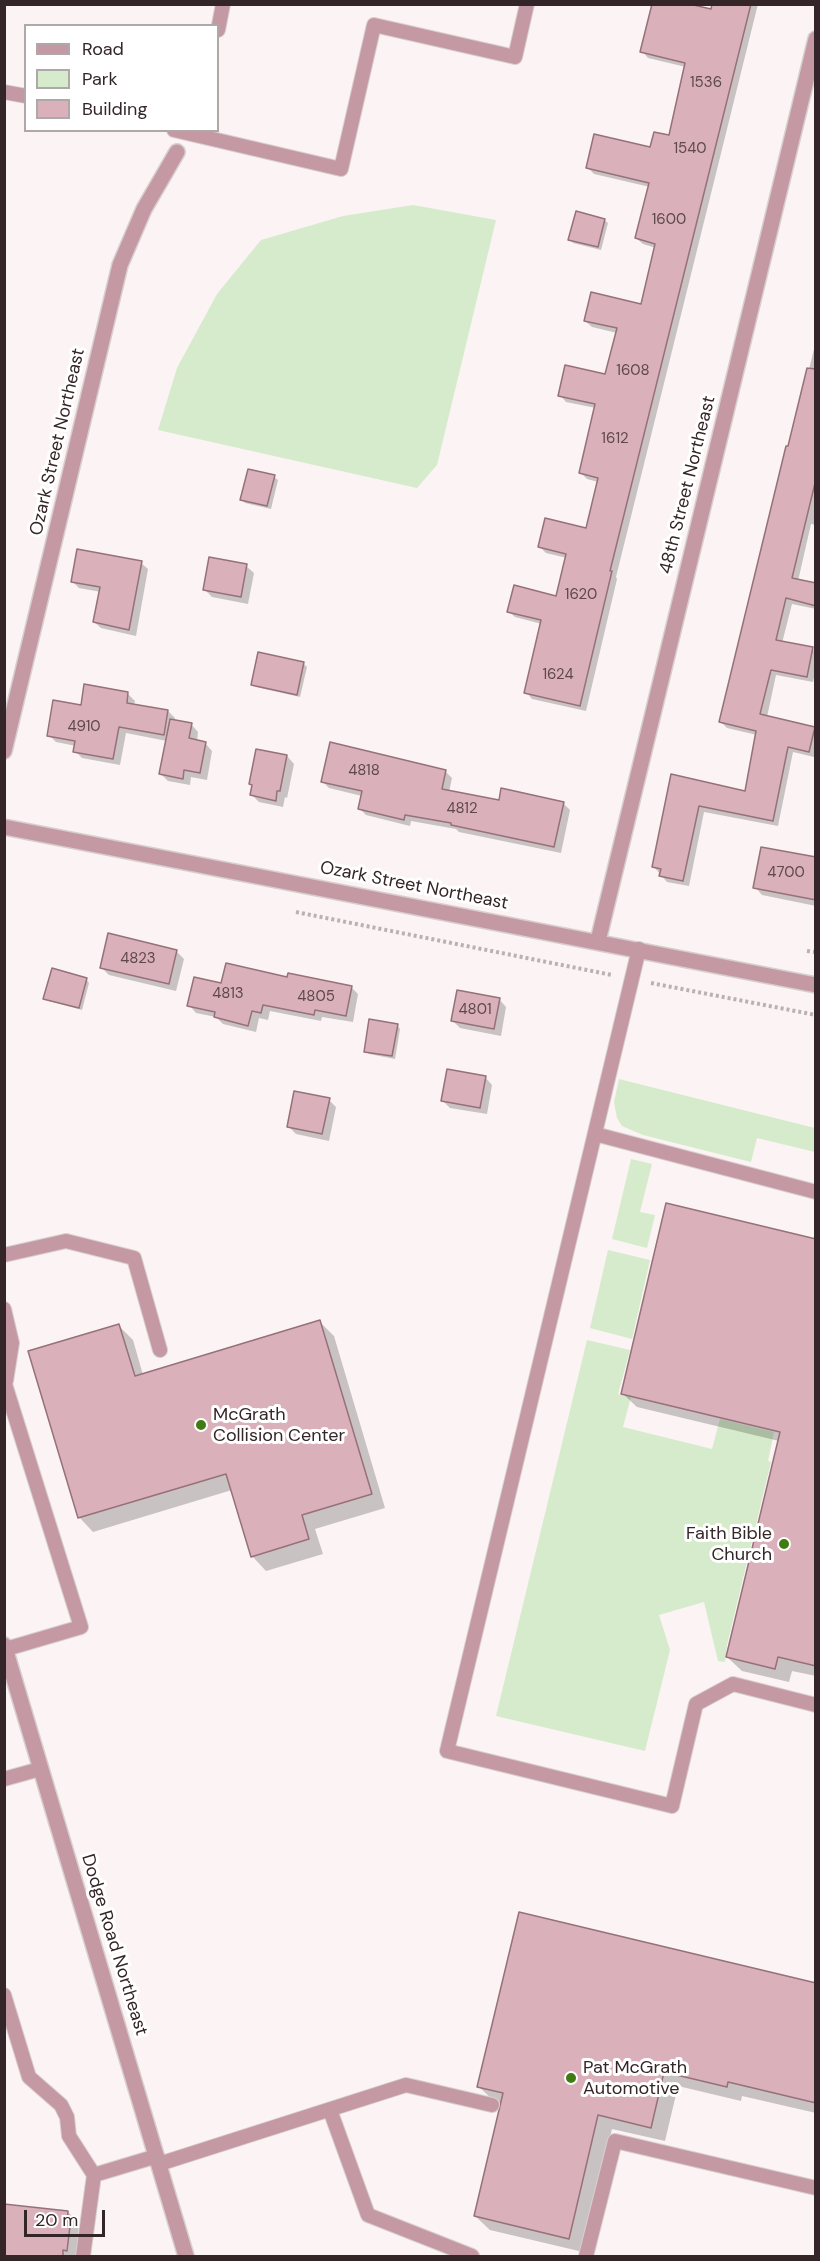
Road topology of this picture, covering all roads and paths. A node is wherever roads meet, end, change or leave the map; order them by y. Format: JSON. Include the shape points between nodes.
{"nodes":[{"id":1,"x":223,"y":4,"type":"edge"},
{"id":2,"x":527,"y":4,"type":"edge"},
{"id":3,"x":219,"y":25,"type":"edge"},
{"id":4,"x":816,"y":39,"type":"edge"},
{"id":5,"x":4,"y":92,"type":"edge"},
{"id":6,"x":24,"y":96,"type":"edge"},
{"id":7,"x":193,"y":133,"type":"edge"},
{"id":8,"x":177,"y":152,"type":"joint"},
{"id":9,"x":4,"y":751,"type":"edge"},
{"id":10,"x":4,"y":827,"type":"edge"},
{"id":11,"x":296,"y":912,"type":"dead end"},
{"id":12,"x":598,"y":941,"type":"junction"},
{"id":13,"x":639,"y":949,"type":"junction"},
{"id":14,"x":807,"y":951,"type":"dead end"},
{"id":15,"x":816,"y":952,"type":"edge"},
{"id":16,"x":632,"y":979,"type":"junction"},
{"id":17,"x":816,"y":985,"type":"edge"},
{"id":18,"x":816,"y":1015,"type":"edge"},
{"id":19,"x":595,"y":1134,"type":"junction"},
{"id":20,"x":816,"y":1191,"type":"edge"},
{"id":21,"x":4,"y":1255,"type":"edge"},
{"id":22,"x":4,"y":1309,"type":"edge"},
{"id":23,"x":160,"y":1350,"type":"dead end"},
{"id":24,"x":5,"y":1381,"type":"edge"},
{"id":25,"x":5,"y":1647,"type":"edge"},
{"id":26,"x":816,"y":1705,"type":"edge"},
{"id":27,"x":40,"y":1769,"type":"junction"},
{"id":28,"x":4,"y":1779,"type":"edge"},
{"id":29,"x":4,"y":1995,"type":"edge"},
{"id":30,"x":492,"y":2105,"type":"dead end"},
{"id":31,"x":330,"y":2110,"type":"junction"},
{"id":32,"x":158,"y":2160,"type":"junction"},
{"id":33,"x":94,"y":2175,"type":"junction"},
{"id":34,"x":816,"y":2188,"type":"edge"},
{"id":35,"x":83,"y":2256,"type":"edge"},
{"id":36,"x":186,"y":2256,"type":"edge"},
{"id":37,"x":472,"y":2256,"type":"edge"},
{"id":38,"x":586,"y":2256,"type":"edge"}],
"edges":[{"from":1,"to":3,"type":"lane"},
{"from":2,"to":7,"type":"lane","via":[[515,57],[374,25],[341,169]]},
{"from":4,"to":12,"type":"street","name":"48th Street Northeast"},
{"from":5,"to":6,"type":"lane"},
{"from":7,"to":8,"type":"lane"},
{"from":8,"to":9,"type":"street","name":"Ozark Street Northeast","via":[[144,208],[120,265]]},
{"from":10,"to":12,"type":"street","name":"Ozark Street Northeast"},
{"from":11,"to":16,"type":"path"},
{"from":12,"to":13,"type":"street","name":"Ozark Street Northeast"},
{"from":13,"to":16,"type":"lane"},
{"from":13,"to":17,"type":"street","name":"Ozark Street Northeast"},
{"from":14,"to":15,"type":"path"},
{"from":16,"to":18,"type":"path"},
{"from":16,"to":19,"type":"lane"},
{"from":19,"to":20,"type":"lane"},
{"from":19,"to":26,"type":"lane","via":[[447,1751],[672,1806],[696,1704],[733,1684]]},
{"from":21,"to":23,"type":"lane","via":[[66,1241],[134,1258]]},
{"from":22,"to":24,"type":"lane","via":[[12,1344]]},
{"from":24,"to":25,"type":"lane","via":[[81,1627]]},
{"from":25,"to":27,"type":"street","name":"Dodge Road Northeast"},
{"from":27,"to":28,"type":"lane"},
{"from":27,"to":32,"type":"street","name":"Dodge Road Northeast"},
{"from":29,"to":33,"type":"lane","via":[[29,2077],[61,2105],[69,2136]]},
{"from":30,"to":31,"type":"lane","via":[[406,2085]]},
{"from":31,"to":32,"type":"lane"},
{"from":31,"to":37,"type":"lane","via":[[368,2215]]},
{"from":32,"to":33,"type":"lane"},
{"from":32,"to":36,"type":"street","name":"Dodge Road Northeast"},
{"from":33,"to":35,"type":"lane"},
{"from":34,"to":38,"type":"lane","via":[[615,2141]]}]}
